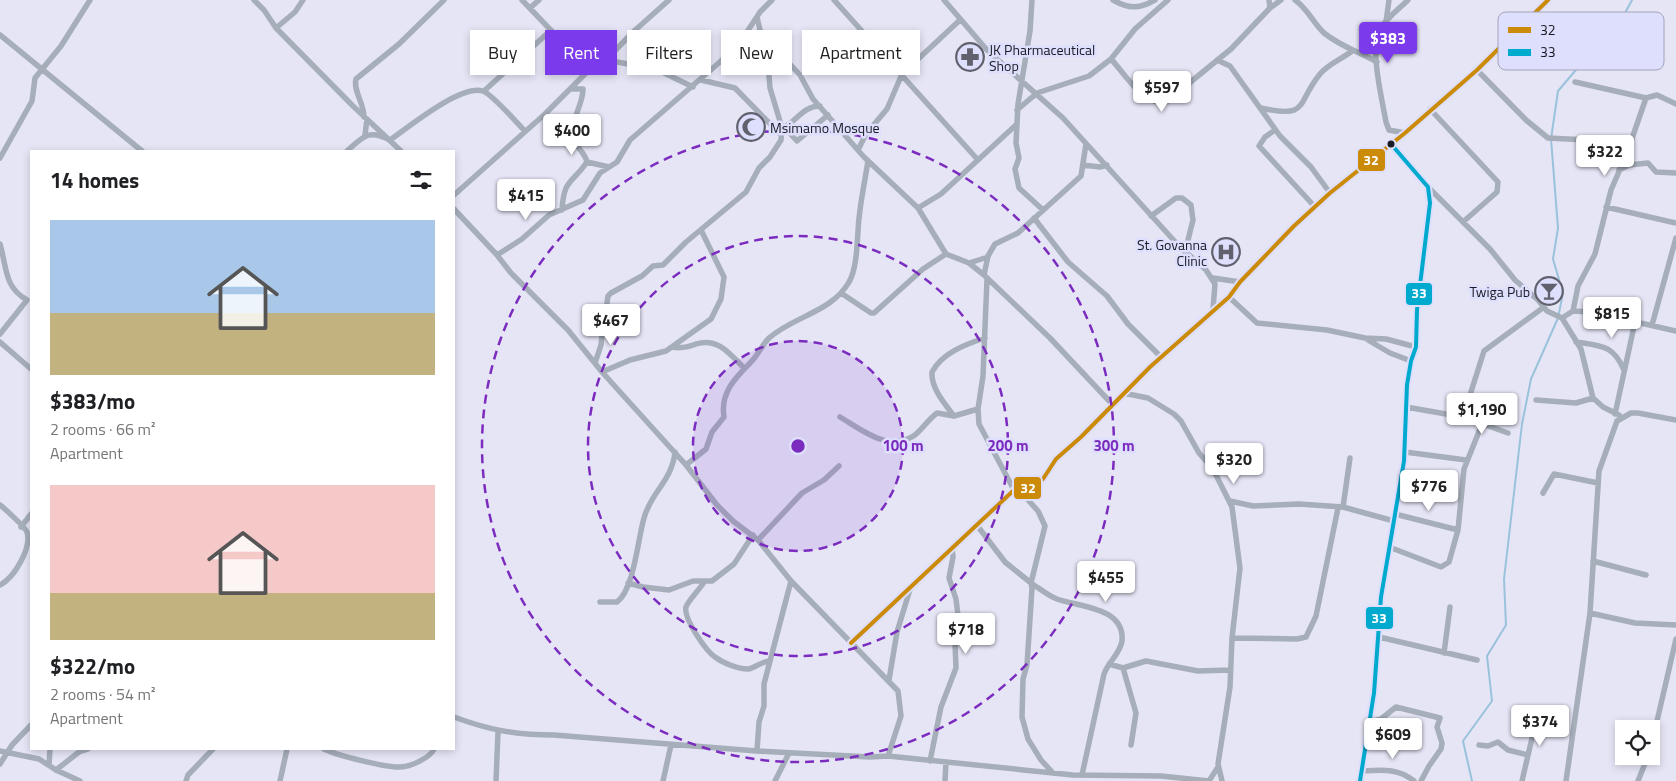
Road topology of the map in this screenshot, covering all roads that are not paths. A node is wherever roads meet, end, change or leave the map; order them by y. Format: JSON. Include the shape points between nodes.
{"nodes":[{"id":1,"x":90,"y":0,"type":"edge"},
{"id":2,"x":254,"y":0,"type":"edge"},
{"id":3,"x":303,"y":0,"type":"edge"},
{"id":4,"x":444,"y":0,"type":"edge"},
{"id":5,"x":522,"y":0,"type":"edge"},
{"id":6,"x":538,"y":0,"type":"edge"},
{"id":7,"x":670,"y":0,"type":"edge"},
{"id":8,"x":772,"y":0,"type":"edge"},
{"id":9,"x":834,"y":0,"type":"edge"},
{"id":10,"x":944,"y":0,"type":"edge"},
{"id":11,"x":1032,"y":0,"type":"edge"},
{"id":12,"x":1113,"y":0,"type":"edge"},
{"id":13,"x":1155,"y":0,"type":"edge"},
{"id":14,"x":1168,"y":0,"type":"edge"},
{"id":15,"x":1269,"y":0,"type":"edge"},
{"id":16,"x":1281,"y":0,"type":"edge"},
{"id":17,"x":1295,"y":0,"type":"edge"},
{"id":18,"x":1389,"y":0,"type":"edge"},
{"id":19,"x":1408,"y":0,"type":"edge"},
{"id":20,"x":1548,"y":0,"type":"edge"},
{"id":21,"x":530,"y":8,"type":"junction"},
{"id":22,"x":1270,"y":8,"type":"junction"},
{"id":23,"x":1536,"y":12,"type":"edge"},
{"id":24,"x":757,"y":17,"type":"junction"},
{"id":25,"x":960,"y":20,"type":"junction"},
{"id":26,"x":1386,"y":22,"type":"junction"},
{"id":27,"x":276,"y":28,"type":"junction"},
{"id":28,"x":549,"y":30,"type":"edge"},
{"id":29,"x":760,"y":30,"type":"edge"},
{"id":30,"x":862,"y":30,"type":"edge"},
{"id":31,"x":0,"y":36,"type":"edge"},
{"id":32,"x":545,"y":36,"type":"edge"},
{"id":33,"x":617,"y":48,"type":"edge"},
{"id":34,"x":1352,"y":50,"type":"junction"},
{"id":35,"x":1498,"y":50,"type":"edge"},
{"id":36,"x":920,"y":57,"type":"edge"},
{"id":37,"x":1111,"y":59,"type":"junction"},
{"id":38,"x":1217,"y":60,"type":"junction"},
{"id":39,"x":617,"y":62,"type":"edge"},
{"id":40,"x":1377,"y":62,"type":"junction"},
{"id":41,"x":792,"y":67,"type":"edge"},
{"id":42,"x":42,"y":70,"type":"junction"},
{"id":43,"x":1478,"y":70,"type":"junction"},
{"id":44,"x":584,"y":75,"type":"edge"},
{"id":45,"x":769,"y":75,"type":"edge"},
{"id":46,"x":902,"y":75,"type":"edge"},
{"id":47,"x":903,"y":75,"type":"edge"},
{"id":48,"x":701,"y":80,"type":"junction"},
{"id":49,"x":1022,"y":80,"type":"junction"},
{"id":50,"x":1575,"y":82,"type":"dead end"},
{"id":51,"x":693,"y":87,"type":"junction"},
{"id":52,"x":571,"y":89,"type":"junction"},
{"id":53,"x":484,"y":92,"type":"junction"},
{"id":54,"x":1037,"y":93,"type":"junction"},
{"id":55,"x":1646,"y":98,"type":"junction"},
{"id":56,"x":1676,"y":104,"type":"edge"},
{"id":57,"x":820,"y":106,"type":"junction"},
{"id":58,"x":1261,"y":108,"type":"junction"},
{"id":59,"x":1430,"y":109,"type":"junction"},
{"id":60,"x":1017,"y":110,"type":"junction"},
{"id":61,"x":828,"y":115,"type":"junction"},
{"id":62,"x":365,"y":118,"type":"junction"},
{"id":63,"x":1017,"y":124,"type":"junction"},
{"id":64,"x":782,"y":130,"type":"junction"},
{"id":65,"x":1275,"y":130,"type":"junction"},
{"id":66,"x":525,"y":131,"type":"junction"},
{"id":67,"x":1404,"y":133,"type":"junction"},
{"id":68,"x":365,"y":135,"type":"junction"},
{"id":69,"x":390,"y":140,"type":"junction"},
{"id":70,"x":1086,"y":144,"type":"junction"},
{"id":71,"x":1391,"y":144,"type":"junction"},
{"id":72,"x":141,"y":150,"type":"edge"},
{"id":73,"x":348,"y":150,"type":"edge"},
{"id":74,"x":400,"y":150,"type":"edge"},
{"id":75,"x":858,"y":150,"type":"junction"},
{"id":76,"x":1627,"y":153,"type":"junction"},
{"id":77,"x":0,"y":158,"type":"edge"},
{"id":78,"x":978,"y":160,"type":"junction"},
{"id":79,"x":868,"y":161,"type":"junction"},
{"id":80,"x":587,"y":162,"type":"junction"},
{"id":81,"x":1083,"y":165,"type":"junction"},
{"id":82,"x":1107,"y":165,"type":"junction"},
{"id":83,"x":609,"y":167,"type":"junction"},
{"id":84,"x":1618,"y":171,"type":"junction"},
{"id":85,"x":1676,"y":173,"type":"edge"},
{"id":86,"x":1428,"y":187,"type":"junction"},
{"id":87,"x":1330,"y":192,"type":"junction"},
{"id":88,"x":455,"y":194,"type":"edge"},
{"id":89,"x":1315,"y":207,"type":"junction"},
{"id":90,"x":1606,"y":207,"type":"junction"},
{"id":91,"x":918,"y":208,"type":"junction"},
{"id":92,"x":562,"y":210,"type":"junction"},
{"id":93,"x":1043,"y":210,"type":"junction"},
{"id":94,"x":455,"y":211,"type":"edge"},
{"id":95,"x":1151,"y":216,"type":"junction"},
{"id":96,"x":1034,"y":218,"type":"junction"},
{"id":97,"x":1463,"y":222,"type":"junction"},
{"id":98,"x":1676,"y":223,"type":"edge"},
{"id":99,"x":700,"y":230,"type":"junction"},
{"id":100,"x":1676,"y":238,"type":"edge"},
{"id":101,"x":0,"y":244,"type":"edge"},
{"id":102,"x":1185,"y":252,"type":"junction"},
{"id":103,"x":946,"y":254,"type":"junction"},
{"id":104,"x":497,"y":255,"type":"junction"},
{"id":105,"x":988,"y":257,"type":"junction"},
{"id":106,"x":969,"y":263,"type":"junction"},
{"id":107,"x":985,"y":277,"type":"junction"},
{"id":108,"x":1213,"y":278,"type":"junction"},
{"id":109,"x":1240,"y":282,"type":"junction"},
{"id":110,"x":841,"y":293,"type":"junction"},
{"id":111,"x":1229,"y":297,"type":"junction"},
{"id":112,"x":1544,"y":307,"type":"junction"},
{"id":113,"x":1213,"y":309,"type":"junction"},
{"id":114,"x":606,"y":310,"type":"dead end"},
{"id":115,"x":1573,"y":311,"type":"junction"},
{"id":116,"x":1562,"y":318,"type":"junction"},
{"id":117,"x":1635,"y":322,"type":"junction"},
{"id":118,"x":602,"y":324,"type":"dead end"},
{"id":119,"x":1652,"y":325,"type":"junction"},
{"id":120,"x":1676,"y":331,"type":"edge"},
{"id":121,"x":0,"y":334,"type":"edge"},
{"id":122,"x":985,"y":338,"type":"junction"},
{"id":123,"x":1365,"y":338,"type":"junction"},
{"id":124,"x":0,"y":342,"type":"edge"},
{"id":125,"x":1576,"y":342,"type":"junction"},
{"id":126,"x":673,"y":347,"type":"junction"},
{"id":127,"x":1416,"y":347,"type":"junction"},
{"id":128,"x":1161,"y":357,"type":"junction"},
{"id":129,"x":1411,"y":361,"type":"junction"},
{"id":130,"x":595,"y":363,"type":"junction"},
{"id":131,"x":30,"y":368,"type":"edge"},
{"id":132,"x":744,"y":368,"type":"junction"},
{"id":133,"x":1624,"y":370,"type":"junction"},
{"id":134,"x":602,"y":372,"type":"junction"},
{"id":135,"x":1123,"y":393,"type":"junction"},
{"id":136,"x":1593,"y":398,"type":"junction"},
{"id":137,"x":1536,"y":400,"type":"dead end"},
{"id":138,"x":1112,"y":404,"type":"junction"},
{"id":139,"x":1406,"y":407,"type":"junction"},
{"id":140,"x":978,"y":409,"type":"junction"},
{"id":141,"x":1616,"y":414,"type":"junction"},
{"id":142,"x":954,"y":416,"type":"junction"},
{"id":143,"x":840,"y":417,"type":"dead end"},
{"id":144,"x":1463,"y":417,"type":"junction"},
{"id":145,"x":1623,"y":417,"type":"junction"},
{"id":146,"x":1676,"y":420,"type":"edge"},
{"id":147,"x":1482,"y":424,"type":"junction"},
{"id":148,"x":1508,"y":433,"type":"dead end"},
{"id":149,"x":675,"y":452,"type":"junction"},
{"id":150,"x":1405,"y":452,"type":"junction"},
{"id":151,"x":1350,"y":458,"type":"dead end"},
{"id":152,"x":1466,"y":460,"type":"junction"},
{"id":153,"x":686,"y":465,"type":"junction"},
{"id":154,"x":839,"y":466,"type":"dead end"},
{"id":155,"x":1598,"y":483,"type":"junction"},
{"id":156,"x":1014,"y":490,"type":"junction"},
{"id":157,"x":1021,"y":492,"type":"junction"},
{"id":158,"x":1543,"y":494,"type":"dead end"},
{"id":159,"x":1230,"y":501,"type":"junction"},
{"id":160,"x":0,"y":505,"type":"edge"},
{"id":161,"x":1341,"y":507,"type":"junction"},
{"id":162,"x":1395,"y":514,"type":"junction"},
{"id":163,"x":30,"y":515,"type":"edge"},
{"id":164,"x":1394,"y":521,"type":"junction"},
{"id":165,"x":976,"y":524,"type":"junction"},
{"id":166,"x":21,"y":527,"type":"junction"},
{"id":167,"x":1458,"y":530,"type":"junction"},
{"id":168,"x":753,"y":535,"type":"junction"},
{"id":169,"x":29,"y":539,"type":"edge"},
{"id":170,"x":758,"y":540,"type":"junction"},
{"id":171,"x":952,"y":546,"type":"junction"},
{"id":172,"x":1388,"y":547,"type":"junction"},
{"id":173,"x":1593,"y":561,"type":"junction"},
{"id":174,"x":1646,"y":575,"type":"dead end"},
{"id":175,"x":791,"y":580,"type":"junction"},
{"id":176,"x":704,"y":582,"type":"junction"},
{"id":177,"x":628,"y":583,"type":"junction"},
{"id":178,"x":1031,"y":583,"type":"junction"},
{"id":179,"x":0,"y":585,"type":"edge"},
{"id":180,"x":911,"y":586,"type":"junction"},
{"id":181,"x":600,"y":602,"type":"dead end"},
{"id":182,"x":1450,"y":607,"type":"dead end"},
{"id":183,"x":1590,"y":613,"type":"junction"},
{"id":184,"x":1676,"y":624,"type":"edge"},
{"id":185,"x":1379,"y":637,"type":"junction"},
{"id":186,"x":1232,"y":638,"type":"junction"},
{"id":187,"x":1676,"y":639,"type":"edge"},
{"id":188,"x":851,"y":643,"type":"junction"},
{"id":189,"x":1444,"y":653,"type":"junction"},
{"id":190,"x":1674,"y":658,"type":"edge"},
{"id":191,"x":1477,"y":660,"type":"dead end"},
{"id":192,"x":769,"y":661,"type":"junction"},
{"id":193,"x":1109,"y":664,"type":"junction"},
{"id":194,"x":1123,"y":668,"type":"junction"},
{"id":195,"x":1229,"y":670,"type":"junction"},
{"id":196,"x":889,"y":680,"type":"junction"},
{"id":197,"x":1539,"y":708,"type":"dead end"},
{"id":198,"x":455,"y":717,"type":"edge"},
{"id":199,"x":1658,"y":720,"type":"edge"},
{"id":200,"x":1370,"y":722,"type":"junction"},
{"id":201,"x":30,"y":726,"type":"edge"},
{"id":202,"x":498,"y":732,"type":"junction"},
{"id":203,"x":671,"y":745,"type":"junction"},
{"id":204,"x":1131,"y":745,"type":"dead end"},
{"id":205,"x":1479,"y":745,"type":"dead end"},
{"id":206,"x":50,"y":750,"type":"edge"},
{"id":207,"x":85,"y":750,"type":"edge"},
{"id":208,"x":212,"y":750,"type":"edge"},
{"id":209,"x":287,"y":750,"type":"edge"},
{"id":210,"x":327,"y":750,"type":"edge"},
{"id":211,"x":433,"y":750,"type":"edge"},
{"id":212,"x":0,"y":751,"type":"edge"},
{"id":213,"x":757,"y":752,"type":"junction"},
{"id":214,"x":8,"y":753,"type":"junction"},
{"id":215,"x":789,"y":753,"type":"junction"},
{"id":216,"x":1528,"y":755,"type":"junction"},
{"id":217,"x":888,"y":756,"type":"junction"},
{"id":218,"x":930,"y":761,"type":"junction"},
{"id":219,"x":946,"y":762,"type":"junction"},
{"id":220,"x":0,"y":764,"type":"edge"},
{"id":221,"x":48,"y":765,"type":"junction"},
{"id":222,"x":1644,"y":765,"type":"edge"},
{"id":223,"x":1218,"y":767,"type":"junction"},
{"id":224,"x":56,"y":770,"type":"junction"},
{"id":225,"x":1362,"y":771,"type":"junction"},
{"id":226,"x":1053,"y":773,"type":"junction"},
{"id":227,"x":1082,"y":775,"type":"junction"},
{"id":228,"x":1073,"y":778,"type":"edge"},
{"id":229,"x":1196,"y":780,"type":"edge"},
{"id":230,"x":80,"y":781,"type":"edge"},
{"id":231,"x":186,"y":781,"type":"edge"},
{"id":232,"x":280,"y":781,"type":"edge"},
{"id":233,"x":496,"y":781,"type":"edge"},
{"id":234,"x":663,"y":781,"type":"edge"},
{"id":235,"x":775,"y":781,"type":"edge"},
{"id":236,"x":946,"y":781,"type":"edge"},
{"id":237,"x":1209,"y":781,"type":"edge"},
{"id":238,"x":1222,"y":781,"type":"edge"},
{"id":239,"x":1360,"y":781,"type":"edge"},
{"id":240,"x":1414,"y":781,"type":"edge"},
{"id":241,"x":1421,"y":781,"type":"edge"},
{"id":242,"x":1522,"y":781,"type":"edge"},
{"id":243,"x":1566,"y":781,"type":"edge"},
{"id":244,"x":1638,"y":781,"type":"edge"}],
"edges":[{"from":1,"to":42,"type":"street"},
{"from":2,"to":27,"type":"street"},
{"from":3,"to":27,"type":"street","via":[[295,12]]},
{"from":4,"to":62,"type":"street","via":[[395,47],[356,78]]},
{"from":5,"to":21,"type":"street"},
{"from":6,"to":21,"type":"street"},
{"from":7,"to":33,"type":"street"},
{"from":8,"to":24,"type":"street"},
{"from":9,"to":30,"type":"street"},
{"from":10,"to":25,"type":"street"},
{"from":11,"to":49,"type":"street"},
{"from":12,"to":13,"type":"street","via":[[1135,8]]},
{"from":14,"to":37,"type":"street","via":[[1135,30]]},
{"from":15,"to":22,"type":"street"},
{"from":16,"to":22,"type":"street"},
{"from":17,"to":34,"type":"street","via":[[1303,5],[1316,26]]},
{"from":18,"to":26,"type":"street"},
{"from":19,"to":26,"type":"street"},
{"from":20,"to":23,"type":"street"},
{"from":21,"to":28,"type":"street"},
{"from":22,"to":38,"type":"street"},
{"from":24,"to":29,"type":"street"},
{"from":24,"to":48,"type":"street","via":[[743,38]]},
{"from":25,"to":36,"type":"street"},
{"from":25,"to":49,"type":"street"},
{"from":26,"to":40,"type":"street","via":[[1376,42]]},
{"from":27,"to":62,"type":"street"},
{"from":31,"to":42,"type":"street"},
{"from":32,"to":53,"type":"street"},
{"from":34,"to":40,"type":"street"},
{"from":34,"to":58,"type":"street","via":[[1321,74],[1298,109],[1290,112]]},
{"from":35,"to":43,"type":"street"},
{"from":37,"to":38,"type":"street","via":[[1148,100],[1157,103],[1166,102]]},
{"from":37,"to":54,"type":"street","via":[[1089,76]]},
{"from":38,"to":58,"type":"street","via":[[1230,66]]},
{"from":39,"to":51,"type":"street","via":[[656,69]]},
{"from":40,"to":67,"type":"street","via":[[1389,130]]},
{"from":41,"to":57,"type":"street"},
{"from":42,"to":72,"type":"street"},
{"from":42,"to":77,"type":"street","via":[[36,78],[32,100]]},
{"from":43,"to":59,"type":"street"},
{"from":43,"to":76,"type":"street","via":[[1531,125],[1548,138],[1588,140]]},
{"from":44,"to":52,"type":"street"},
{"from":45,"to":64,"type":"street"},
{"from":46,"to":75,"type":"street","via":[[887,109],[866,134]]},
{"from":47,"to":78,"type":"street"},
{"from":48,"to":51,"type":"street"},
{"from":48,"to":64,"type":"street","via":[[734,88]]},
{"from":49,"to":54,"type":"street"},
{"from":49,"to":60,"type":"street"},
{"from":50,"to":55,"type":"street"},
{"from":51,"to":83,"type":"street","via":[[635,136],[618,162]]},
{"from":52,"to":66,"type":"street"},
{"from":52,"to":80,"type":"street","via":[[583,89],[572,136]]},
{"from":53,"to":66,"type":"street"},
{"from":53,"to":69,"type":"street","via":[[470,89],[454,95]]},
{"from":54,"to":60,"type":"street"},
{"from":54,"to":70,"type":"street"},
{"from":55,"to":56,"type":"street","via":[[1656,95]]},
{"from":55,"to":76,"type":"street"},
{"from":57,"to":61,"type":"street"},
{"from":57,"to":64,"type":"street","via":[[806,108]]},
{"from":58,"to":65,"type":"street"},
{"from":59,"to":67,"type":"street"},
{"from":59,"to":97,"type":"street","via":[[1498,182],[1497,192]]},
{"from":60,"to":63,"type":"street"},
{"from":61,"to":64,"type":"street","via":[[797,141]]},
{"from":61,"to":75,"type":"street"},
{"from":62,"to":68,"type":"street"},
{"from":62,"to":69,"type":"street"},
{"from":63,"to":78,"type":"street"},
{"from":63,"to":93,"type":"street","via":[[1019,158],[1015,169],[1019,188]]},
{"from":64,"to":99,"type":"street","via":[[778,146],[759,168],[746,192]]},
{"from":65,"to":87,"type":"street"},
{"from":65,"to":89,"type":"street","via":[[1259,146]]},
{"from":66,"to":88,"type":"street"},
{"from":67,"to":71,"type":"street"},
{"from":68,"to":69,"type":"street","via":[[377,134]]},
{"from":68,"to":73,"type":"street"},
{"from":69,"to":74,"type":"street"},
{"from":70,"to":81,"type":"street"},
{"from":70,"to":82,"type":"street"},
{"from":71,"to":86,"type":"street"},
{"from":71,"to":87,"type":"street"},
{"from":75,"to":79,"type":"street"},
{"from":76,"to":84,"type":"street"},
{"from":78,"to":91,"type":"street","via":[[941,194]]},
{"from":79,"to":91,"type":"street"},
{"from":79,"to":110,"type":"street","via":[[854,270]]},
{"from":80,"to":83,"type":"street"},
{"from":80,"to":92,"type":"street","via":[[568,182],[563,192]]},
{"from":81,"to":82,"type":"street"},
{"from":81,"to":93,"type":"street","via":[[1081,176]]},
{"from":82,"to":95,"type":"street"},
{"from":83,"to":92,"type":"street","via":[[600,173],[583,200]]},
{"from":84,"to":85,"type":"street","via":[[1629,165],[1648,163],[1656,172]]},
{"from":84,"to":90,"type":"street"},
{"from":86,"to":97,"type":"street"},
{"from":86,"to":127,"type":"street","via":[[1430,203],[1417,310]]},
{"from":87,"to":89,"type":"street"},
{"from":89,"to":109,"type":"street"},
{"from":90,"to":98,"type":"street"},
{"from":90,"to":115,"type":"street","via":[[1595,254],[1578,286]]},
{"from":91,"to":103,"type":"street"},
{"from":92,"to":104,"type":"street","via":[[549,215],[522,239]]},
{"from":93,"to":96,"type":"street"},
{"from":94,"to":104,"type":"street"},
{"from":95,"to":102,"type":"street"},
{"from":95,"to":102,"type":"street","via":[[1176,198],[1182,198],[1191,205],[1193,220]]},
{"from":96,"to":105,"type":"street","via":[[1011,237],[1000,240]]},
{"from":96,"to":128,"type":"street","via":[[1068,262],[1107,296],[1128,324]]},
{"from":97,"to":112,"type":"street"},
{"from":99,"to":114,"type":"street","via":[[663,265],[653,266],[611,293]]},
{"from":99,"to":126,"type":"street","via":[[722,271],[723,292],[711,319]]},
{"from":100,"to":119,"type":"street"},
{"from":101,"to":121,"type":"street","via":[[8,282],[16,294],[27,300]]},
{"from":102,"to":108,"type":"street"},
{"from":103,"to":106,"type":"street"},
{"from":103,"to":110,"type":"street","via":[[923,269],[874,312]]},
{"from":104,"to":130,"type":"street"},
{"from":105,"to":106,"type":"street"},
{"from":105,"to":107,"type":"street"},
{"from":106,"to":107,"type":"street"},
{"from":107,"to":122,"type":"street"},
{"from":107,"to":138,"type":"street","via":[[1028,316]]},
{"from":108,"to":109,"type":"street"},
{"from":108,"to":113,"type":"street","via":[[1216,290]]},
{"from":109,"to":111,"type":"street"},
{"from":110,"to":132,"type":"street","via":[[830,304],[805,315],[769,338]]},
{"from":111,"to":113,"type":"street"},
{"from":111,"to":123,"type":"street","via":[[1257,323],[1327,330]]},
{"from":112,"to":116,"type":"street","via":[[1553,316]]},
{"from":112,"to":144,"type":"street","via":[[1484,351]]},
{"from":113,"to":128,"type":"street"},
{"from":115,"to":116,"type":"street"},
{"from":115,"to":117,"type":"street"},
{"from":116,"to":125,"type":"street"},
{"from":117,"to":119,"type":"street"},
{"from":117,"to":133,"type":"street"},
{"from":118,"to":130,"type":"street","via":[[601,345]]},
{"from":119,"to":120,"type":"street"},
{"from":122,"to":140,"type":"street"},
{"from":122,"to":142,"type":"street","via":[[956,350],[932,372],[932,382]]},
{"from":123,"to":127,"type":"street","via":[[1386,339]]},
{"from":123,"to":129,"type":"street"},
{"from":124,"to":131,"type":"street"},
{"from":125,"to":133,"type":"street","via":[[1611,350]]},
{"from":125,"to":136,"type":"street"},
{"from":126,"to":132,"type":"street","via":[[715,343]]},
{"from":126,"to":134,"type":"street"},
{"from":127,"to":129,"type":"street"},
{"from":128,"to":135,"type":"street"},
{"from":129,"to":139,"type":"street"},
{"from":130,"to":134,"type":"street"},
{"from":132,"to":153,"type":"street","via":[[723,398],[724,417],[712,432],[707,448]]},
{"from":133,"to":141,"type":"street"},
{"from":134,"to":149,"type":"street"},
{"from":135,"to":138,"type":"street"},
{"from":135,"to":159,"type":"street","via":[[1148,398],[1174,414],[1213,469]]},
{"from":136,"to":137,"type":"street","via":[[1576,403]]},
{"from":136,"to":141,"type":"street"},
{"from":138,"to":157,"type":"street","via":[[1056,459],[1043,479]]},
{"from":139,"to":144,"type":"street"},
{"from":139,"to":150,"type":"street"},
{"from":140,"to":142,"type":"street"},
{"from":140,"to":156,"type":"street","via":[[983,433]]},
{"from":141,"to":145,"type":"street"},
{"from":142,"to":143,"type":"street","via":[[937,413],[916,434],[890,442],[877,439]]},
{"from":144,"to":147,"type":"street"},
{"from":145,"to":146,"type":"street","via":[[1638,413]]},
{"from":145,"to":155,"type":"street","via":[[1613,426]]},
{"from":147,"to":148,"type":"street"},
{"from":147,"to":152,"type":"street"},
{"from":149,"to":153,"type":"street"},
{"from":149,"to":177,"type":"street","via":[[671,472],[645,515]]},
{"from":150,"to":152,"type":"street"},
{"from":150,"to":162,"type":"street"},
{"from":151,"to":161,"type":"street"},
{"from":152,"to":167,"type":"street"},
{"from":153,"to":168,"type":"street","via":[[733,522]]},
{"from":154,"to":170,"type":"street","via":[[802,494]]},
{"from":155,"to":158,"type":"street","via":[[1554,474]]},
{"from":155,"to":173,"type":"street"},
{"from":156,"to":157,"type":"street"},
{"from":156,"to":165,"type":"street"},
{"from":157,"to":178,"type":"street","via":[[1038,511],[1045,526]]},
{"from":159,"to":161,"type":"street","via":[[1253,506],[1299,504]]},
{"from":159,"to":186,"type":"street","via":[[1240,568]]},
{"from":160,"to":166,"type":"street"},
{"from":161,"to":164,"type":"street"},
{"from":161,"to":186,"type":"street","via":[[1316,616],[1306,636],[1297,639]]},
{"from":162,"to":164,"type":"street"},
{"from":162,"to":167,"type":"street"},
{"from":163,"to":166,"type":"street"},
{"from":164,"to":172,"type":"street"},
{"from":165,"to":171,"type":"street"},
{"from":165,"to":178,"type":"street","via":[[1005,562]]},
{"from":166,"to":169,"type":"street","via":[[26,529]]},
{"from":167,"to":172,"type":"street","via":[[1449,562],[1444,567]]},
{"from":168,"to":170,"type":"street"},
{"from":168,"to":176,"type":"street","via":[[727,571],[712,581]]},
{"from":169,"to":179,"type":"street","via":[[16,571]]},
{"from":170,"to":175,"type":"street"},
{"from":171,"to":180,"type":"street"},
{"from":171,"to":218,"type":"street","via":[[949,578],[956,599],[960,632],[954,643],[954,674],[941,707]]},
{"from":172,"to":185,"type":"street"},
{"from":173,"to":174,"type":"street"},
{"from":173,"to":183,"type":"street"},
{"from":175,"to":188,"type":"street"},
{"from":175,"to":192,"type":"street"},
{"from":176,"to":177,"type":"street","via":[[691,582],[669,590]]},
{"from":176,"to":192,"type":"street","via":[[687,605],[686,612],[710,654],[746,669]]},
{"from":177,"to":181,"type":"street","via":[[620,599],[613,603]]},
{"from":178,"to":193,"type":"street","via":[[1057,599],[1116,619],[1122,639]]},
{"from":178,"to":226,"type":"street","via":[[1022,717],[1028,739]]},
{"from":180,"to":188,"type":"street"},
{"from":180,"to":196,"type":"street","via":[[897,632]]},
{"from":182,"to":189,"type":"street"},
{"from":183,"to":184,"type":"street","via":[[1634,623]]},
{"from":183,"to":243,"type":"street"},
{"from":185,"to":189,"type":"street"},
{"from":185,"to":200,"type":"street"},
{"from":186,"to":195,"type":"street"},
{"from":187,"to":190,"type":"street"},
{"from":188,"to":196,"type":"street"},
{"from":189,"to":191,"type":"street"},
{"from":190,"to":199,"type":"street"},
{"from":192,"to":213,"type":"street"},
{"from":193,"to":194,"type":"street"},
{"from":193,"to":227,"type":"street"},
{"from":194,"to":195,"type":"street","via":[[1146,661],[1198,671]]},
{"from":194,"to":204,"type":"street","via":[[1136,713]]},
{"from":195,"to":223,"type":"street","via":[[1228,703]]},
{"from":196,"to":217,"type":"street","via":[[898,691],[901,707]]},
{"from":197,"to":216,"type":"street"},
{"from":198,"to":202,"type":"street"},
{"from":200,"to":225,"type":"street"},
{"from":200,"to":241,"type":"street","via":[[1381,719],[1396,708],[1440,718],[1437,727],[1441,749]]},
{"from":201,"to":214,"type":"street"},
{"from":202,"to":203,"type":"street"},
{"from":202,"to":233,"type":"street"},
{"from":203,"to":213,"type":"street"},
{"from":203,"to":234,"type":"street"},
{"from":205,"to":216,"type":"street","via":[[1498,742],[1508,750]]},
{"from":206,"to":221,"type":"street"},
{"from":207,"to":224,"type":"street"},
{"from":208,"to":231,"type":"street"},
{"from":209,"to":232,"type":"street"},
{"from":210,"to":211,"type":"street","via":[[402,767],[427,757]]},
{"from":212,"to":214,"type":"street"},
{"from":213,"to":215,"type":"street"},
{"from":214,"to":220,"type":"street"},
{"from":214,"to":221,"type":"street","via":[[39,759]]},
{"from":215,"to":217,"type":"street"},
{"from":215,"to":235,"type":"street"},
{"from":216,"to":242,"type":"street"},
{"from":217,"to":218,"type":"street"},
{"from":218,"to":219,"type":"street"},
{"from":219,"to":226,"type":"street"},
{"from":219,"to":236,"type":"street"},
{"from":221,"to":224,"type":"street"},
{"from":222,"to":244,"type":"street"},
{"from":223,"to":237,"type":"street"},
{"from":223,"to":238,"type":"street"},
{"from":224,"to":230,"type":"street"},
{"from":225,"to":239,"type":"street"},
{"from":225,"to":240,"type":"street","via":[[1391,770]]},
{"from":226,"to":228,"type":"street"},
{"from":227,"to":228,"type":"street"},
{"from":227,"to":229,"type":"street"},
{"from":229,"to":237,"type":"street"}]}
